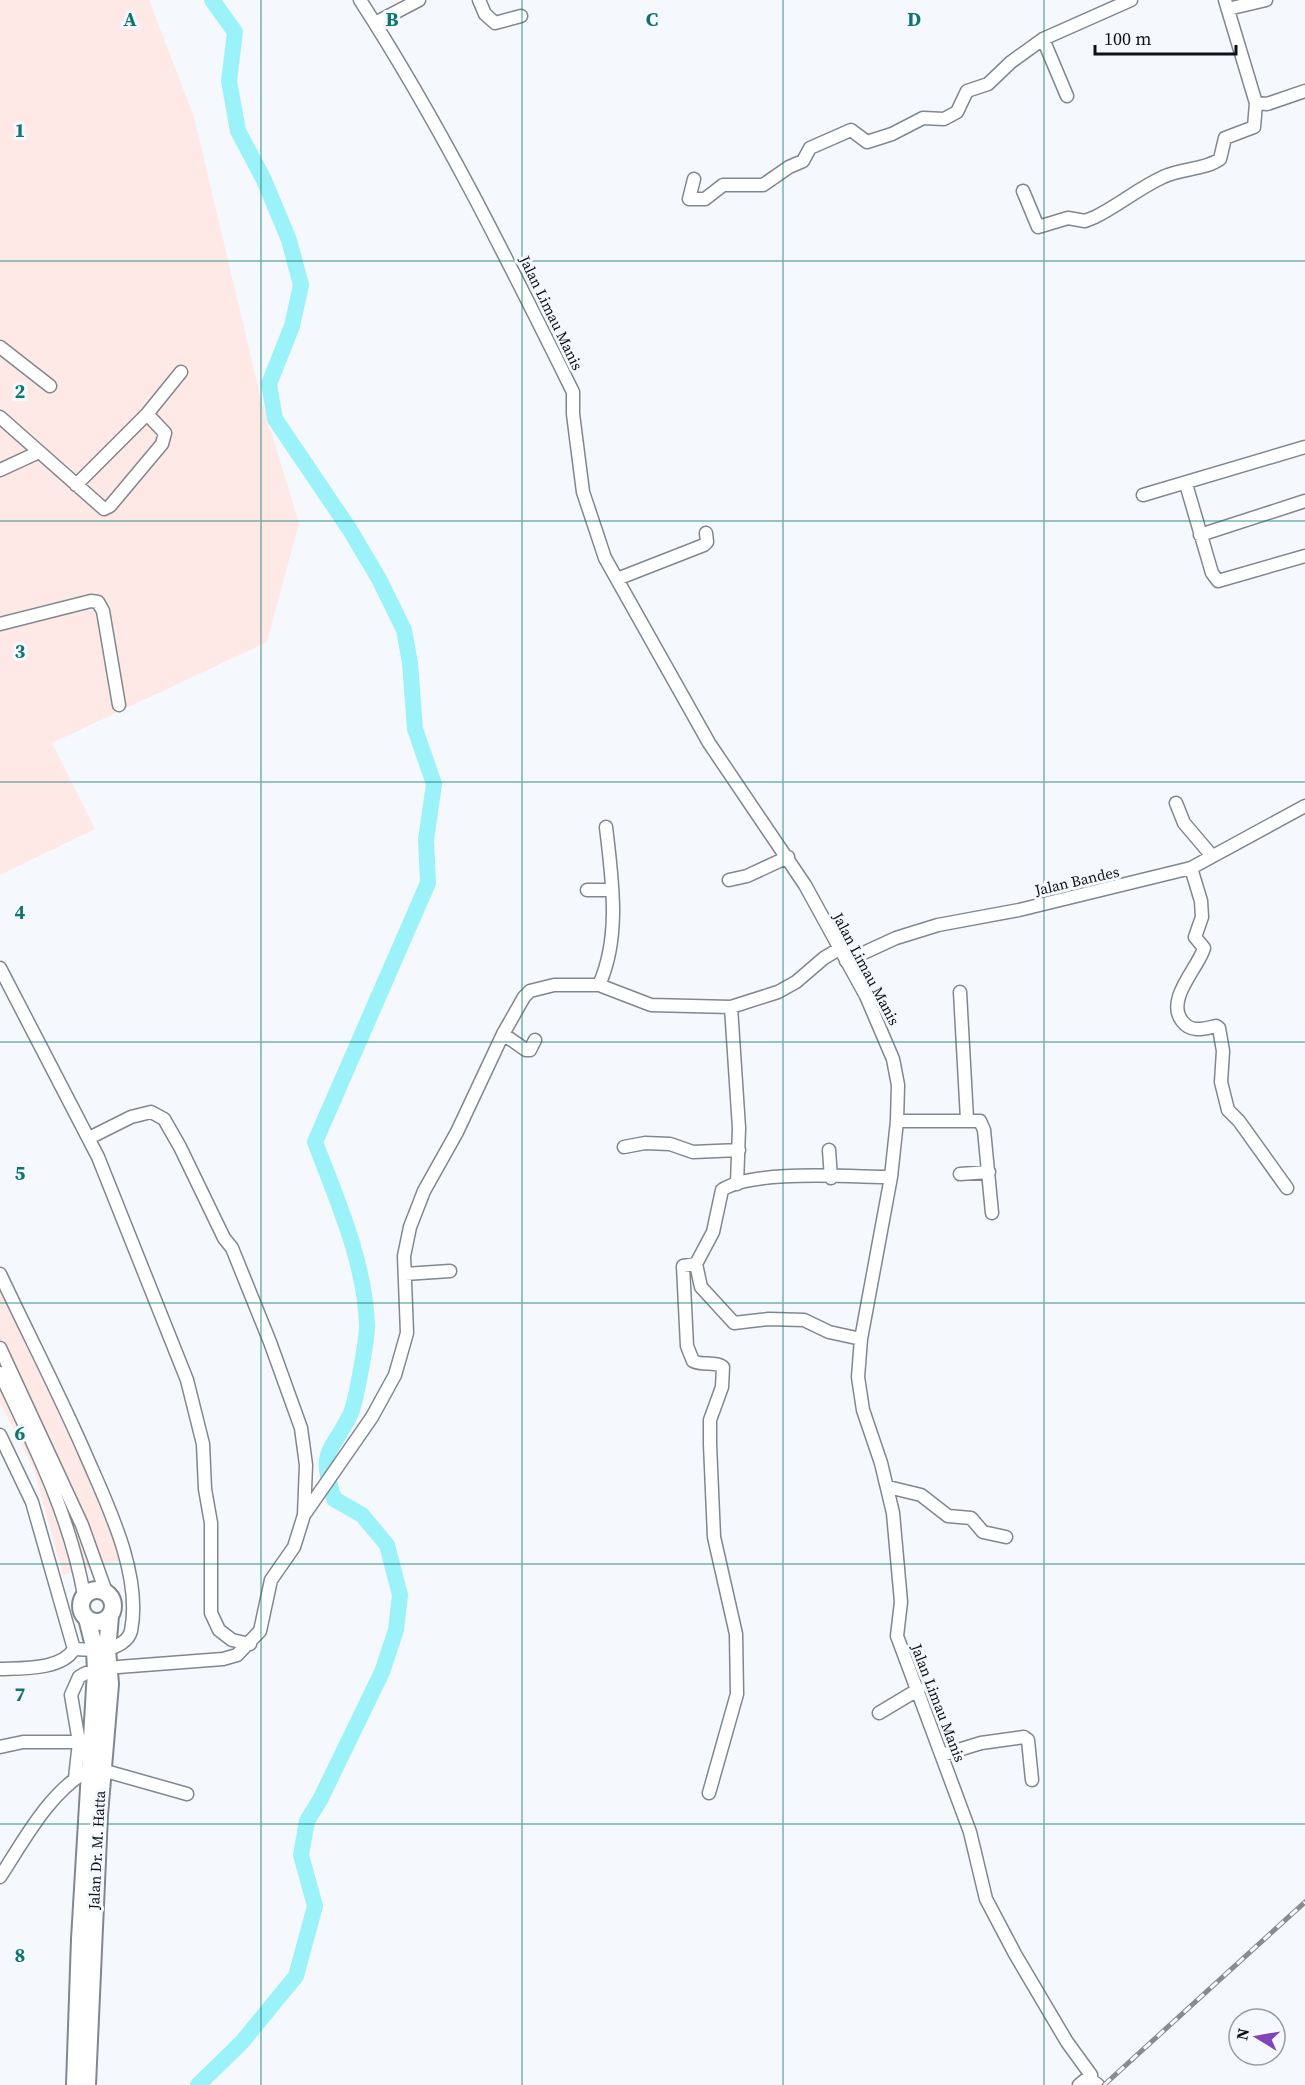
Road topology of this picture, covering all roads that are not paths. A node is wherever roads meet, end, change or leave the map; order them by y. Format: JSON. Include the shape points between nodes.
{"nodes":[{"id":1,"x":360,"y":0,"type":"edge"},
{"id":2,"x":419,"y":0,"type":"edge"},
{"id":3,"x":479,"y":0,"type":"edge"},
{"id":4,"x":1131,"y":0,"type":"edge"},
{"id":5,"x":1266,"y":0,"type":"edge"},
{"id":6,"x":1226,"y":4,"type":"edge"},
{"id":7,"x":521,"y":16,"type":"dead end"},
{"id":8,"x":375,"y":23,"type":"junction"},
{"id":9,"x":1043,"y":39,"type":"junction"},
{"id":10,"x":1305,"y":91,"type":"edge"},
{"id":11,"x":1067,"y":96,"type":"dead end"},
{"id":12,"x":1256,"y":103,"type":"junction"},
{"id":13,"x":694,"y":179,"type":"dead end"},
{"id":14,"x":1023,"y":191,"type":"dead end"},
{"id":15,"x":0,"y":346,"type":"edge"},
{"id":16,"x":181,"y":372,"type":"dead end"},
{"id":17,"x":50,"y":386,"type":"dead end"},
{"id":18,"x":147,"y":414,"type":"junction"},
{"id":19,"x":0,"y":417,"type":"edge"},
{"id":20,"x":1305,"y":447,"type":"edge"},
{"id":21,"x":39,"y":452,"type":"junction"},
{"id":22,"x":0,"y":470,"type":"edge"},
{"id":23,"x":1186,"y":484,"type":"junction"},
{"id":24,"x":76,"y":485,"type":"junction"},
{"id":25,"x":1143,"y":495,"type":"dead end"},
{"id":26,"x":1305,"y":501,"type":"edge"},
{"id":27,"x":706,"y":533,"type":"dead end"},
{"id":28,"x":1200,"y":535,"type":"junction"},
{"id":29,"x":1305,"y":556,"type":"edge"},
{"id":30,"x":617,"y":579,"type":"junction"},
{"id":31,"x":0,"y":624,"type":"edge"},
{"id":32,"x":119,"y":705,"type":"dead end"},
{"id":33,"x":1176,"y":803,"type":"dead end"},
{"id":34,"x":1305,"y":806,"type":"edge"},
{"id":35,"x":606,"y":827,"type":"dead end"},
{"id":36,"x":1212,"y":856,"type":"junction"},
{"id":37,"x":788,"y":857,"type":"junction"},
{"id":38,"x":1191,"y":868,"type":"junction"},
{"id":39,"x":729,"y":880,"type":"dead end"},
{"id":40,"x":587,"y":890,"type":"dead end"},
{"id":41,"x":612,"y":890,"type":"junction"},
{"id":42,"x":839,"y":949,"type":"junction"},
{"id":43,"x":846,"y":961,"type":"junction"},
{"id":44,"x":0,"y":968,"type":"edge"},
{"id":45,"x":600,"y":985,"type":"junction"},
{"id":46,"x":960,"y":992,"type":"dead end"},
{"id":47,"x":731,"y":1007,"type":"junction"},
{"id":48,"x":503,"y":1034,"type":"junction"},
{"id":49,"x":535,"y":1041,"type":"dead end"},
{"id":50,"x":967,"y":1119,"type":"junction"},
{"id":51,"x":897,"y":1121,"type":"junction"},
{"id":52,"x":90,"y":1138,"type":"junction"},
{"id":53,"x":624,"y":1147,"type":"dead end"},
{"id":54,"x":739,"y":1150,"type":"junction"},
{"id":55,"x":829,"y":1150,"type":"dead end"},
{"id":56,"x":989,"y":1172,"type":"junction"},
{"id":57,"x":960,"y":1174,"type":"dead end"},
{"id":58,"x":891,"y":1177,"type":"junction"},
{"id":59,"x":831,"y":1178,"type":"junction"},
{"id":60,"x":737,"y":1184,"type":"junction"},
{"id":61,"x":1287,"y":1188,"type":"dead end"},
{"id":62,"x":992,"y":1213,"type":"dead end"},
{"id":63,"x":696,"y":1264,"type":"junction"},
{"id":64,"x":450,"y":1271,"type":"dead end"},
{"id":65,"x":0,"y":1274,"type":"edge"},
{"id":66,"x":405,"y":1274,"type":"junction"},
{"id":67,"x":861,"y":1339,"type":"junction"},
{"id":68,"x":0,"y":1348,"type":"edge"},
{"id":69,"x":0,"y":1373,"type":"edge"},
{"id":70,"x":0,"y":1435,"type":"edge"},
{"id":71,"x":888,"y":1487,"type":"junction"},
{"id":72,"x":304,"y":1515,"type":"junction"},
{"id":73,"x":1006,"y":1537,"type":"dead end"},
{"id":74,"x":106,"y":1592,"type":"junction"},
{"id":75,"x":84,"y":1595,"type":"junction"},
{"id":76,"x":110,"y":1616,"type":"junction"},
{"id":77,"x":87,"y":1618,"type":"junction"},
{"id":78,"x":250,"y":1644,"type":"junction"},
{"id":79,"x":74,"y":1649,"type":"junction"},
{"id":80,"x":101,"y":1650,"type":"junction"},
{"id":81,"x":118,"y":1667,"type":"dead end"},
{"id":82,"x":0,"y":1669,"type":"edge"},
{"id":83,"x":86,"y":1673,"type":"dead end"},
{"id":84,"x":919,"y":1689,"type":"junction"},
{"id":85,"x":879,"y":1713,"type":"dead end"},
{"id":86,"x":79,"y":1742,"type":"junction"},
{"id":87,"x":0,"y":1747,"type":"edge"},
{"id":88,"x":942,"y":1755,"type":"junction"},
{"id":89,"x":89,"y":1772,"type":"junction"},
{"id":90,"x":1032,"y":1780,"type":"dead end"},
{"id":91,"x":710,"y":1793,"type":"dead end"},
{"id":92,"x":187,"y":1794,"type":"dead end"},
{"id":93,"x":0,"y":1877,"type":"edge"},
{"id":94,"x":1094,"y":2080,"type":"edge"},
{"id":95,"x":75,"y":2085,"type":"edge"},
{"id":96,"x":87,"y":2085,"type":"edge"},
{"id":97,"x":1079,"y":2085,"type":"edge"}],
"edges":[{"from":1,"to":8,"type":"street","name":"Jalan Limau Manis"},
{"from":2,"to":8,"type":"street"},
{"from":3,"to":7,"type":"street","via":[[485,14],[495,23]]},
{"from":4,"to":9,"type":"street"},
{"from":5,"to":6,"type":"street"},
{"from":6,"to":12,"type":"street"},
{"from":8,"to":30,"type":"street","name":"Jalan Limau Manis","via":[[511,264],[573,392],[585,501],[605,558]]},
{"from":9,"to":11,"type":"street"},
{"from":9,"to":13,"type":"street","via":[[988,84],[967,91],[959,110],[944,119],[923,117],[867,142],[851,130],[810,148],[802,161],[763,186],[723,185],[705,199],[689,199]]},
{"from":10,"to":12,"type":"street","via":[[1267,104]]},
{"from":12,"to":14,"type":"street","via":[[1254,127],[1225,138],[1220,159],[1214,164],[1164,176],[1095,217],[1068,218],[1038,227]]},
{"from":15,"to":17,"type":"street"},
{"from":16,"to":18,"type":"street"},
{"from":18,"to":24,"type":"street"},
{"from":18,"to":24,"type":"street","via":[[165,436],[110,506],[99,507]]},
{"from":19,"to":21,"type":"street"},
{"from":20,"to":23,"type":"street"},
{"from":21,"to":22,"type":"street"},
{"from":21,"to":24,"type":"street"},
{"from":23,"to":25,"type":"street"},
{"from":23,"to":28,"type":"street"},
{"from":26,"to":28,"type":"street"},
{"from":27,"to":30,"type":"street","via":[[704,545]]},
{"from":28,"to":29,"type":"street","via":[[1215,580],[1222,582]]},
{"from":30,"to":37,"type":"street","name":"Jalan Limau Manis","via":[[709,743]]},
{"from":31,"to":32,"type":"street","via":[[98,602],[103,611]]},
{"from":33,"to":36,"type":"street","via":[[1184,823]]},
{"from":34,"to":36,"type":"street","name":"Jalan Bandes"},
{"from":35,"to":41,"type":"street"},
{"from":36,"to":38,"type":"street","name":"Jalan Bandes"},
{"from":37,"to":39,"type":"street"},
{"from":37,"to":42,"type":"street","name":"Jalan Limau Manis"},
{"from":38,"to":43,"type":"street","name":"Jalan Bandes","via":[[1019,910],[938,925],[896,938]]},
{"from":38,"to":61,"type":"street","via":[[1201,901],[1202,917],[1196,937],[1204,948],[1182,990],[1179,1017],[1189,1028],[1219,1028],[1223,1051],[1221,1082],[1228,1110]]},
{"from":40,"to":41,"type":"street"},
{"from":41,"to":45,"type":"street","via":[[608,965]]},
{"from":42,"to":43,"type":"street","name":"Jalan Limau Manis"},
{"from":42,"to":47,"type":"street","via":[[778,992]]},
{"from":43,"to":51,"type":"street","name":"Jalan Limau Manis","via":[[893,1059],[898,1085]]},
{"from":44,"to":52,"type":"street"},
{"from":45,"to":47,"type":"street","via":[[651,1005]]},
{"from":45,"to":48,"type":"street","via":[[554,985],[530,991]]},
{"from":46,"to":50,"type":"street"},
{"from":47,"to":54,"type":"street"},
{"from":48,"to":49,"type":"street","via":[[526,1050]]},
{"from":48,"to":66,"type":"street","via":[[424,1191],[405,1246]]},
{"from":50,"to":51,"type":"street"},
{"from":50,"to":56,"type":"street","via":[[983,1125]]},
{"from":51,"to":58,"type":"street","name":"Jalan Limau Manis"},
{"from":52,"to":72,"type":"street","via":[[131,1117],[151,1112],[164,1119],[180,1147],[237,1260],[301,1428],[306,1466]]},
{"from":52,"to":78,"type":"street","via":[[190,1391],[203,1444],[211,1523],[211,1613],[219,1630],[232,1640]]},
{"from":53,"to":54,"type":"street","via":[[645,1143],[670,1144],[693,1152]]},
{"from":54,"to":60,"type":"street"},
{"from":55,"to":59,"type":"street"},
{"from":56,"to":57,"type":"street"},
{"from":56,"to":62,"type":"street"},
{"from":58,"to":59,"type":"street"},
{"from":58,"to":67,"type":"street","name":"Jalan Limau Manis"},
{"from":59,"to":60,"type":"street","via":[[763,1177]]},
{"from":60,"to":63,"type":"street","via":[[722,1190],[713,1232]]},
{"from":63,"to":67,"type":"street","via":[[701,1287],[734,1323],[804,1320],[829,1332]]},
{"from":63,"to":91,"type":"street","via":[[683,1266],[687,1346],[693,1361],[723,1367],[722,1387],[711,1420],[714,1537],[736,1634],[737,1694]]},
{"from":64,"to":66,"type":"street"},
{"from":65,"to":80,"type":"street","via":[[59,1393],[119,1532],[131,1589],[131,1631],[120,1645]]},
{"from":66,"to":72,"type":"street","via":[[407,1333],[402,1359],[372,1417]]},
{"from":67,"to":71,"type":"street","name":"Jalan Limau Manis","via":[[859,1394]]},
{"from":68,"to":74,"type":"street","via":[[82,1525]]},
{"from":69,"to":75,"type":"street","via":[[68,1525]]},
{"from":70,"to":79,"type":"street","via":[[32,1502]]},
{"from":71,"to":73,"type":"street","via":[[921,1495],[948,1516],[971,1518],[983,1532]]},
{"from":71,"to":84,"type":"street","name":"Jalan Limau Manis","via":[[902,1602],[897,1636]]},
{"from":72,"to":78,"type":"street","via":[[294,1547],[271,1580],[260,1631]]},
{"from":74,"to":75,"type":"main road","via":[[92,1590]]},
{"from":74,"to":76,"type":"main road","via":[[112,1600]]},
{"from":75,"to":77,"type":"main road","via":[[81,1607]]},
{"from":76,"to":77,"type":"main road","via":[[99,1622]]},
{"from":76,"to":80,"type":"main road","name":"Jalan Dr. M. Hatta"},
{"from":77,"to":80,"type":"main road","name":"Jalan Dr. M. Hatta"},
{"from":78,"to":81,"type":"street","via":[[237,1655],[223,1659]]},
{"from":79,"to":80,"type":"street"},
{"from":79,"to":82,"type":"street","via":[[64,1660],[50,1664]]},
{"from":80,"to":89,"type":"main road","name":"Jalan Dr. M. Hatta"},
{"from":83,"to":86,"type":"street","via":[[79,1677],[71,1695]]},
{"from":84,"to":85,"type":"street"},
{"from":84,"to":88,"type":"street","name":"Jalan Limau Manis"},
{"from":86,"to":87,"type":"street","via":[[23,1742]]},
{"from":86,"to":89,"type":"street"},
{"from":88,"to":90,"type":"street","via":[[981,1743],[1024,1737],[1028,1740]]},
{"from":88,"to":94,"type":"street","name":"Jalan Limau Manis","via":[[970,1832],[986,1899],[1067,2042]]},
{"from":89,"to":92,"type":"street"},
{"from":89,"to":93,"type":"street","via":[[32,1828]]},
{"from":89,"to":95,"type":"main road","name":"Jalan Dr. M. Hatta"},
{"from":89,"to":96,"type":"main road","name":"Jalan Dr. M. Hatta"},
{"from":94,"to":97,"type":"street"}]}
